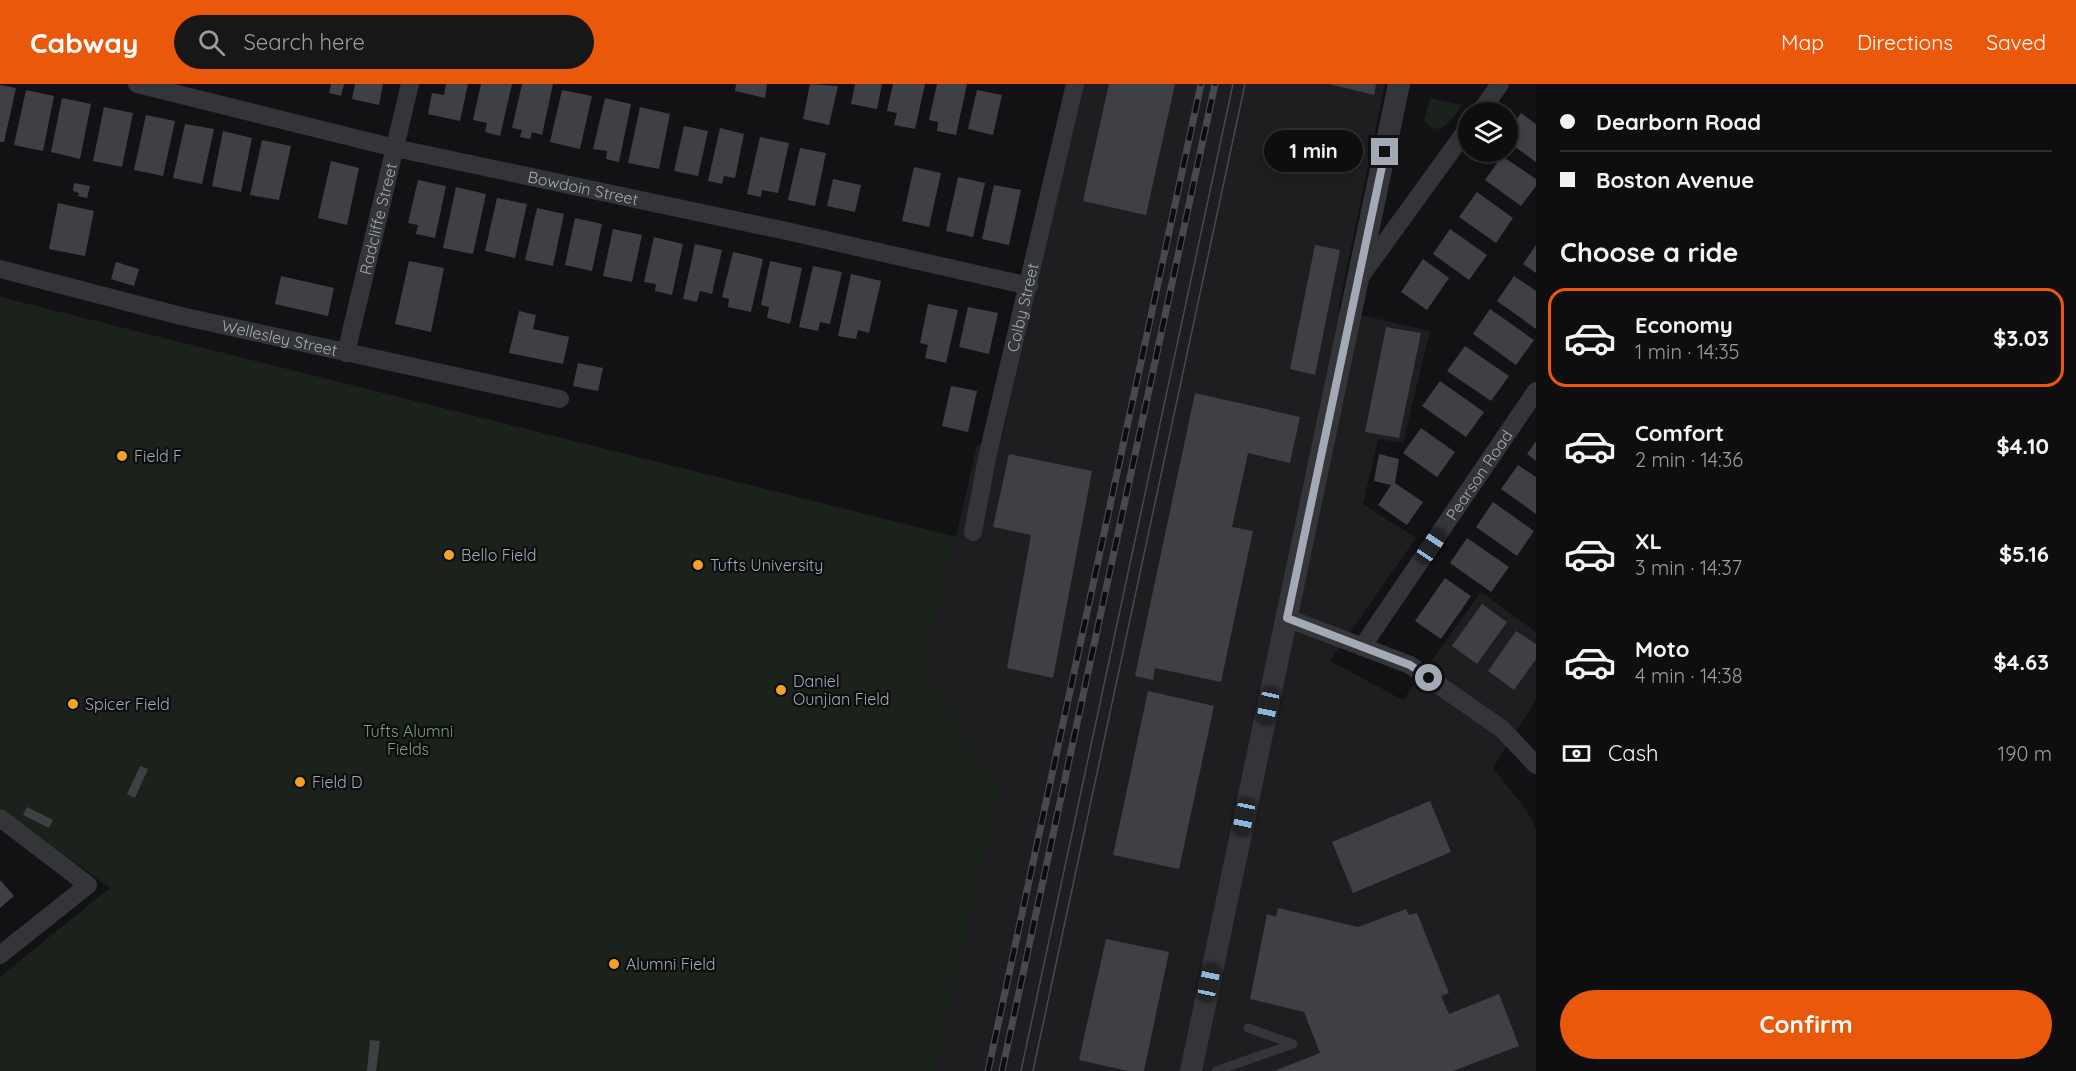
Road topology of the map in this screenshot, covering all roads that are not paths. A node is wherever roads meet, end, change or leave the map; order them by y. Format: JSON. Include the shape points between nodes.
{"nodes":[{"id":1,"x":137,"y":84,"type":"edge"},
{"id":2,"x":410,"y":84,"type":"edge"},
{"id":3,"x":1075,"y":84,"type":"edge"},
{"id":4,"x":1399,"y":84,"type":"edge"},
{"id":5,"x":1500,"y":84,"type":"edge"},
{"id":6,"x":1487,"y":102,"type":"edge"},
{"id":7,"x":1458,"y":142,"type":"edge"},
{"id":8,"x":395,"y":148,"type":"junction"},
{"id":9,"x":0,"y":270,"type":"edge"},
{"id":10,"x":1358,"y":279,"type":"junction"},
{"id":11,"x":1029,"y":286,"type":"junction"},
{"id":12,"x":346,"y":353,"type":"junction"},
{"id":13,"x":1536,"y":392,"type":"edge"},
{"id":14,"x":560,"y":399,"type":"dead end"},
{"id":15,"x":973,"y":532,"type":"dead end"},
{"id":16,"x":1287,"y":618,"type":"junction"},
{"id":17,"x":1362,"y":647,"type":"junction"},
{"id":18,"x":1534,"y":756,"type":"edge"},
{"id":19,"x":0,"y":819,"type":"edge"},
{"id":20,"x":0,"y":955,"type":"edge"},
{"id":21,"x":1248,"y":1028,"type":"dead end"},
{"id":22,"x":1191,"y":1071,"type":"edge"},
{"id":23,"x":1216,"y":1071,"type":"edge"}],
"edges":[{"from":1,"to":8,"type":"street","name":"Bowdoin Street"},
{"from":2,"to":8,"type":"street","name":"Radcliffe Street"},
{"from":3,"to":11,"type":"street","name":"Colby Street"},
{"from":4,"to":10,"type":"street"},
{"from":5,"to":6,"type":"street"},
{"from":7,"to":10,"type":"street"},
{"from":8,"to":11,"type":"street","name":"Bowdoin Street"},
{"from":8,"to":12,"type":"street","name":"Radcliffe Street"},
{"from":9,"to":12,"type":"street","name":"Wellesley Street"},
{"from":10,"to":16,"type":"street"},
{"from":11,"to":15,"type":"street","name":"Colby Street"},
{"from":12,"to":14,"type":"street","name":"Wellesley Street"},
{"from":13,"to":17,"type":"street","name":"Pearson Road"},
{"from":16,"to":17,"type":"street"},
{"from":16,"to":22,"type":"street"},
{"from":17,"to":18,"type":"street","via":[[1410,665]]},
{"from":19,"to":20,"type":"street","via":[[88,885]]},
{"from":21,"to":23,"type":"lane","via":[[1293,1044]]}]}
